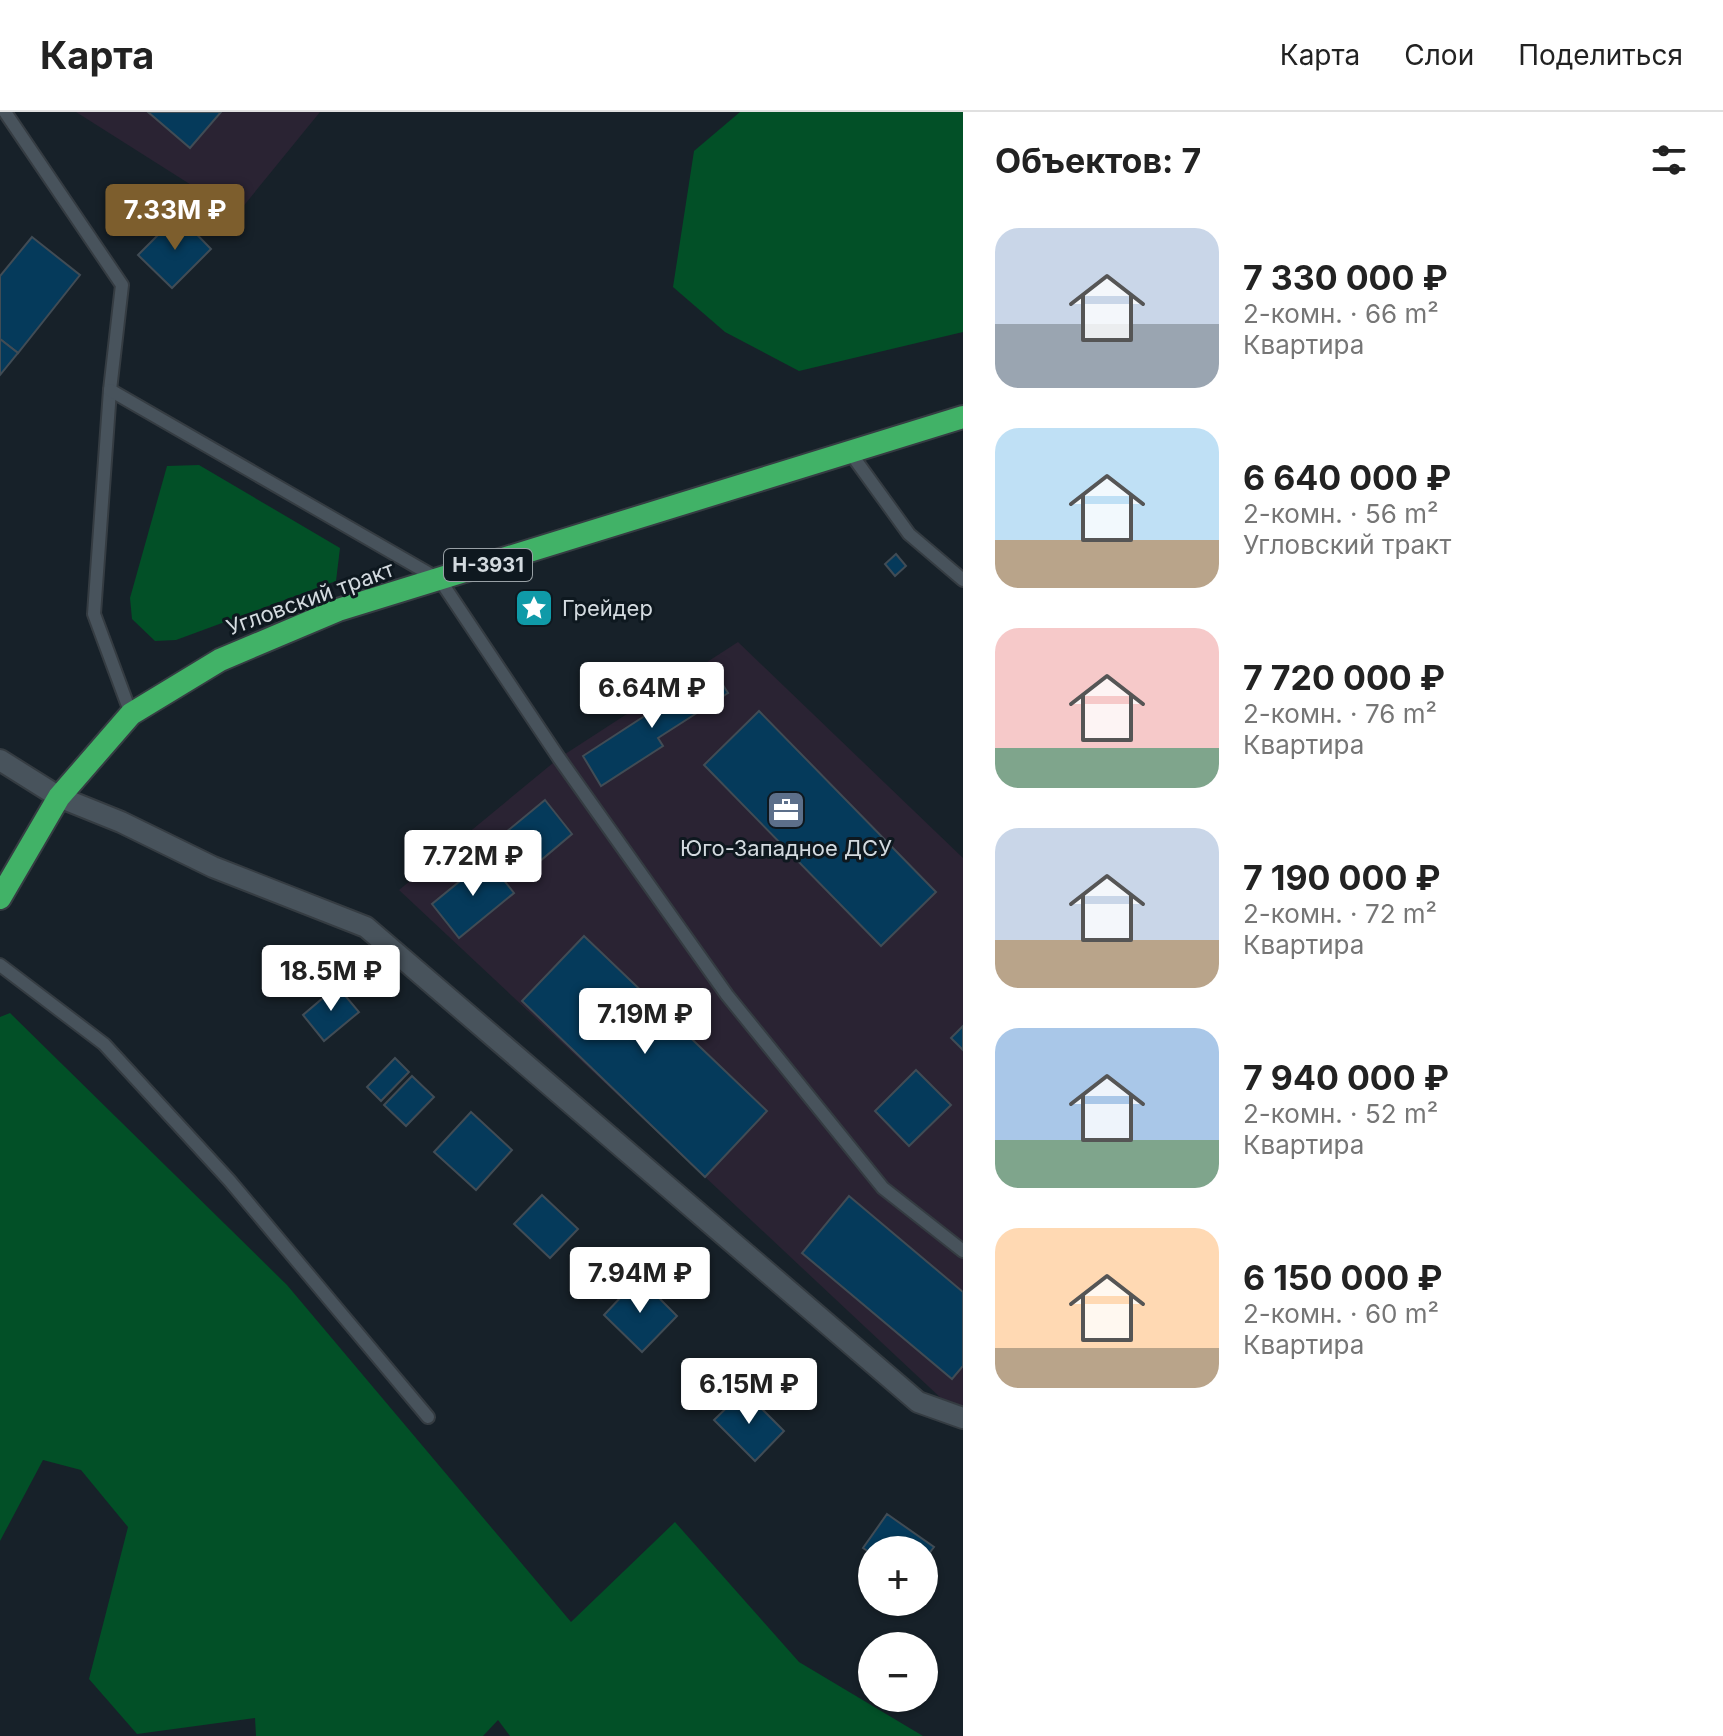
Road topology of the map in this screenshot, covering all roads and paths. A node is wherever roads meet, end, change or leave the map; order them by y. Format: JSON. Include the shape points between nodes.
{"nodes":[{"id":1,"x":5,"y":112,"type":"edge"},
{"id":2,"x":110,"y":390,"type":"junction"},
{"id":3,"x":963,"y":417,"type":"edge"},
{"id":4,"x":849,"y":451,"type":"junction"},
{"id":5,"x":440,"y":580,"type":"junction"},
{"id":6,"x":963,"y":580,"type":"edge"},
{"id":7,"x":131,"y":714,"type":"junction"},
{"id":8,"x":0,"y":760,"type":"edge"},
{"id":9,"x":59,"y":797,"type":"junction"},
{"id":10,"x":0,"y":898,"type":"edge"},
{"id":11,"x":0,"y":965,"type":"edge"},
{"id":12,"x":963,"y":1251,"type":"edge"},
{"id":13,"x":428,"y":1417,"type":"dead end"},
{"id":14,"x":963,"y":1418,"type":"edge"}],
"edges":[{"from":1,"to":2,"type":"lane","via":[[122,285]]},
{"from":2,"to":5,"type":"lane"},
{"from":2,"to":7,"type":"lane","via":[[94,614]]},
{"from":3,"to":4,"type":"highway","name":"Угловский тракт","number":"Н-3931"},
{"from":4,"to":5,"type":"highway","name":"Угловский тракт","number":"Н-3931"},
{"from":4,"to":6,"type":"lane","via":[[909,534]]},
{"from":5,"to":7,"type":"highway","name":"Угловский тракт","number":"Н-3931","via":[[338,610],[220,660]]},
{"from":5,"to":12,"type":"lane","via":[[727,995],[883,1188]]},
{"from":7,"to":9,"type":"highway","name":"Угловский тракт","number":"Н-3931"},
{"from":8,"to":9,"type":"street"},
{"from":9,"to":10,"type":"highway","name":"Угловский тракт","number":"Н-3931"},
{"from":9,"to":14,"type":"street","via":[[213,867],[366,927],[918,1402]]},
{"from":11,"to":13,"type":"lane","via":[[104,1044],[229,1180]]}]}
